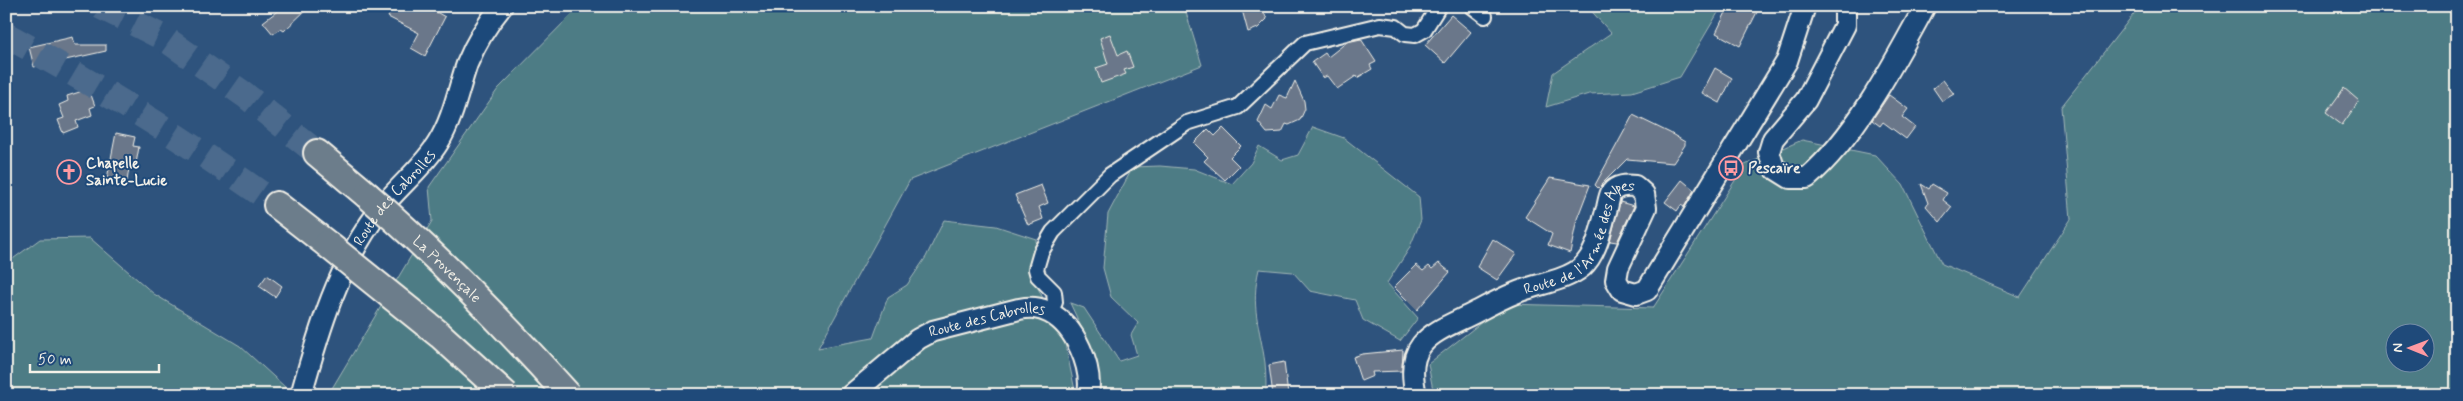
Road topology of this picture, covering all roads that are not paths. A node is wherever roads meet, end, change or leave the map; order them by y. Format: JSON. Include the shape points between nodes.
{"nodes":[{"id":1,"x":502,"y":6,"type":"edge"},
{"id":2,"x":1440,"y":6,"type":"edge"},
{"id":3,"x":1472,"y":6,"type":"edge"},
{"id":4,"x":1805,"y":6,"type":"edge"},
{"id":5,"x":1845,"y":6,"type":"edge"},
{"id":6,"x":1925,"y":6,"type":"edge"},
{"id":7,"x":1485,"y":16,"type":"dead end"},
{"id":8,"x":317,"y":153,"type":"tunnel mouth"},
{"id":9,"x":277,"y":205,"type":"tunnel mouth"},
{"id":10,"x":1050,"y":313,"type":"junction"},
{"id":11,"x":301,"y":395,"type":"edge"},
{"id":12,"x":506,"y":395,"type":"edge"},
{"id":13,"x":568,"y":395,"type":"edge"},
{"id":14,"x":851,"y":395,"type":"edge"},
{"id":15,"x":1088,"y":395,"type":"edge"},
{"id":16,"x":1416,"y":395,"type":"edge"}],
"edges":[{"from":1,"to":11,"type":"street","name":"Route des Cabrolles","via":[[478,38],[439,142],[378,212],[344,269],[319,331]]},
{"from":2,"to":10,"type":"street","via":[[1424,30],[1415,35],[1380,25],[1305,43],[1238,107],[1187,123],[1110,175],[1053,232],[1041,252],[1036,269],[1038,276],[1054,292],[1055,302]]},
{"from":3,"to":7,"type":"street"},
{"from":4,"to":16,"type":"street","name":"Route de l'Armée des Alpes","via":[[1786,61],[1647,290],[1636,294],[1622,290],[1616,280],[1618,268],[1646,208],[1644,194],[1635,186],[1622,185],[1611,193],[1592,255],[1581,268],[1503,296],[1438,329],[1421,344],[1414,362]]},
{"from":5,"to":6,"type":"street","via":[[1846,25],[1806,100],[1774,139],[1769,152],[1774,168],[1790,178],[1807,178],[1826,161],[1885,78]]},
{"from":8,"to":13,"type":"highway","name":"La Provençale","bridge":true,"via":[[403,226],[479,299]]},
{"from":9,"to":12,"type":"highway","bridge":true,"via":[[440,334]]},
{"from":10,"to":14,"type":"street","name":"Route des Cabrolles","via":[[1033,307],[1019,309],[933,331],[918,338]]},
{"from":10,"to":15,"type":"street","name":"Route des Cabrolles","via":[[1064,323],[1079,348],[1088,373]]}]}
